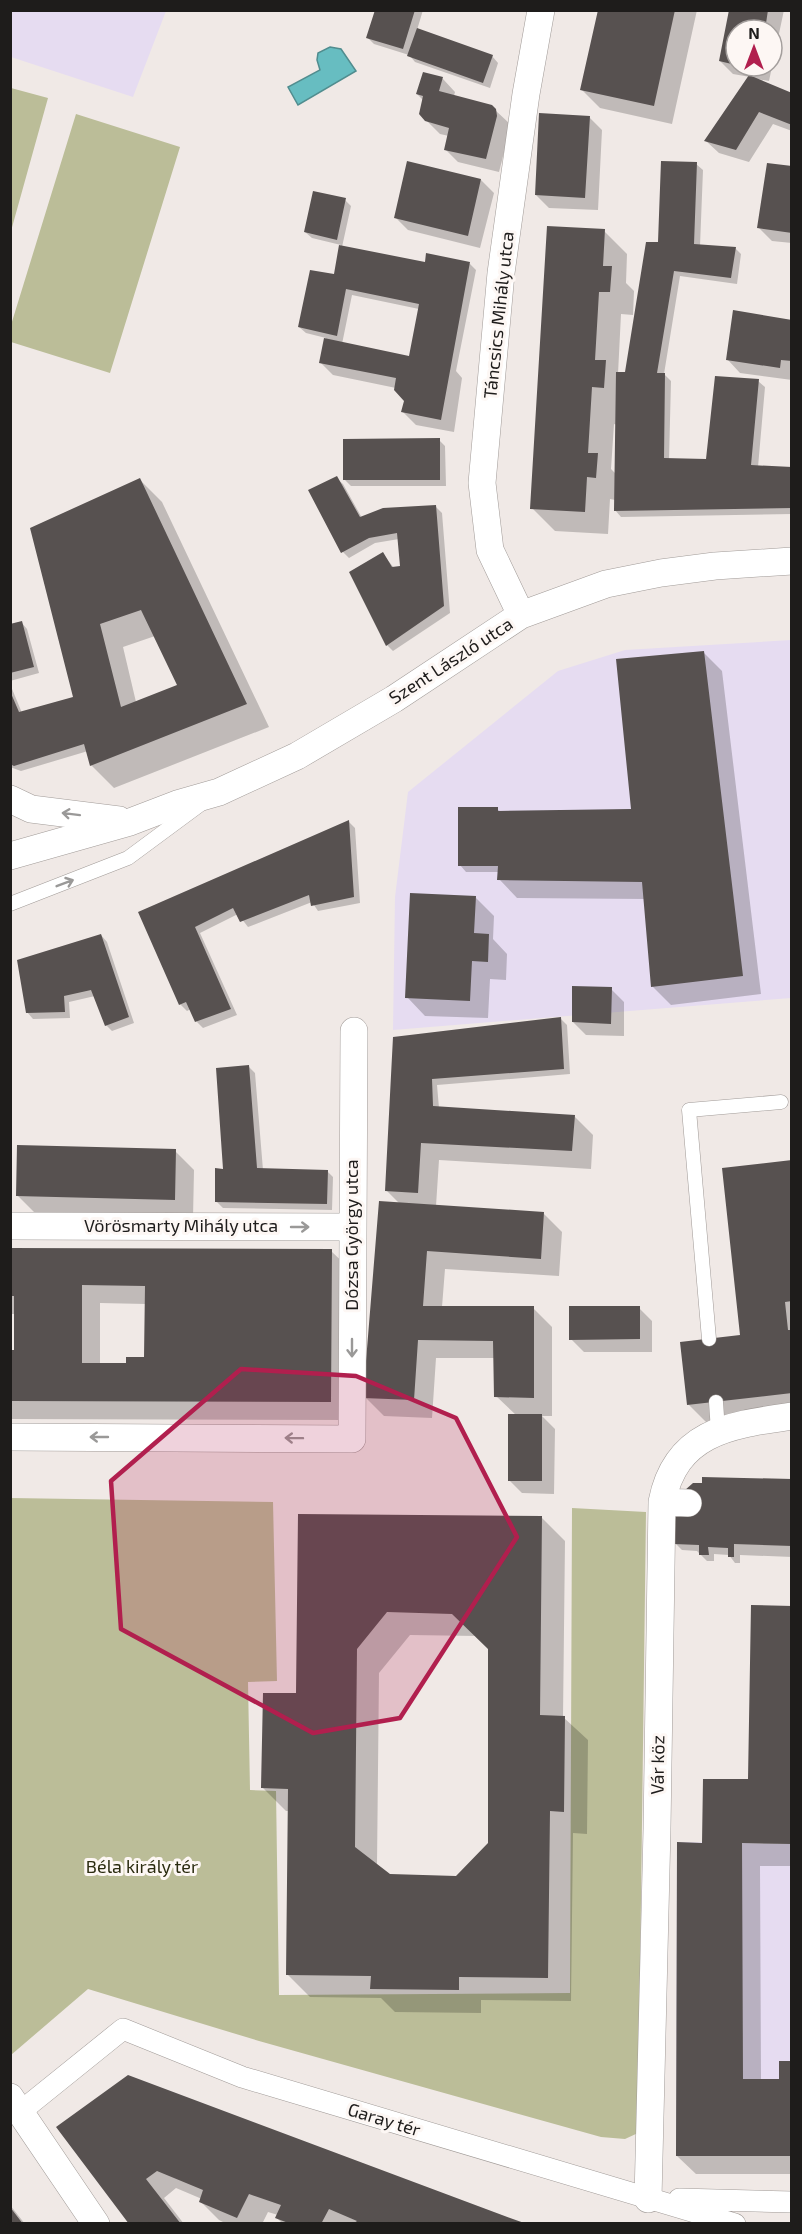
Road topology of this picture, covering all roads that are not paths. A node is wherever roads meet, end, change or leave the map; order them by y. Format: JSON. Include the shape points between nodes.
{"nodes":[{"id":1,"x":541,"y":10,"type":"edge"},
{"id":2,"x":792,"y":561,"type":"edge"},
{"id":3,"x":521,"y":615,"type":"junction"},
{"id":4,"x":219,"y":792,"type":"junction"},
{"id":5,"x":10,"y":799,"type":"edge"},
{"id":6,"x":130,"y":822,"type":"junction"},
{"id":7,"x":10,"y":856,"type":"edge"},
{"id":8,"x":10,"y":904,"type":"edge"},
{"id":9,"x":354,"y":1030,"type":"dead end"},
{"id":10,"x":782,"y":1102,"type":"dead end"},
{"id":11,"x":10,"y":1226,"type":"edge"},
{"id":12,"x":352,"y":1227,"type":"junction"},
{"id":13,"x":709,"y":1339,"type":"dead end"},
{"id":14,"x":716,"y":1402,"type":"dead end"},
{"id":15,"x":792,"y":1416,"type":"edge"},
{"id":16,"x":717,"y":1431,"type":"junction"},
{"id":17,"x":10,"y":1437,"type":"edge"},
{"id":18,"x":15,"y":2104,"type":"edge"},
{"id":19,"x":648,"y":2199,"type":"junction"},
{"id":20,"x":792,"y":2202,"type":"edge"},
{"id":21,"x":96,"y":2223,"type":"edge"},
{"id":22,"x":735,"y":2223,"type":"edge"}],
"edges":[{"from":1,"to":3,"type":"street","name":"Táncsics Mihály utca","via":[[501,273],[483,483],[490,550]]},
{"from":2,"to":3,"type":"street","name":"Szent László utca","via":[[661,573],[606,584]]},
{"from":3,"to":4,"type":"street","name":"Szent László utca","via":[[394,699],[297,756]]},
{"from":4,"to":6,"type":"street","name":"Szent László utca"},
{"from":8,"to":4,"type":"lane","one_way":true,"via":[[128,858]]},
{"from":6,"to":5,"type":"street","name":"Szent László utca","one_way":true,"via":[[31,809]]},
{"from":6,"to":7,"type":"street","name":"Szent László utca"},
{"from":9,"to":12,"type":"street","name":"Dózsa György utca"},
{"from":10,"to":13,"type":"lane","via":[[689,1110]]},
{"from":11,"to":12,"type":"street","name":"Vörösmarty Mihály utca","one_way":true},
{"from":12,"to":17,"type":"street","name":"Dózsa György utca","one_way":true,"via":[[352,1439]]},
{"from":14,"to":16,"type":"lane"},
{"from":15,"to":16,"type":"street","name":"Vár köz"},
{"from":16,"to":19,"type":"street","name":"Vár köz","via":[[702,1439],[676,1464],[666,1482],[675,1503],[657,1829]]},
{"from":18,"to":19,"type":"street","name":"Garay tér","via":[[123,2029],[242,2077]]},
{"from":18,"to":21,"type":"street"},
{"from":19,"to":20,"type":"street","name":"Garay tér"},
{"from":19,"to":22,"type":"street","name":"Garay tér"}]}
